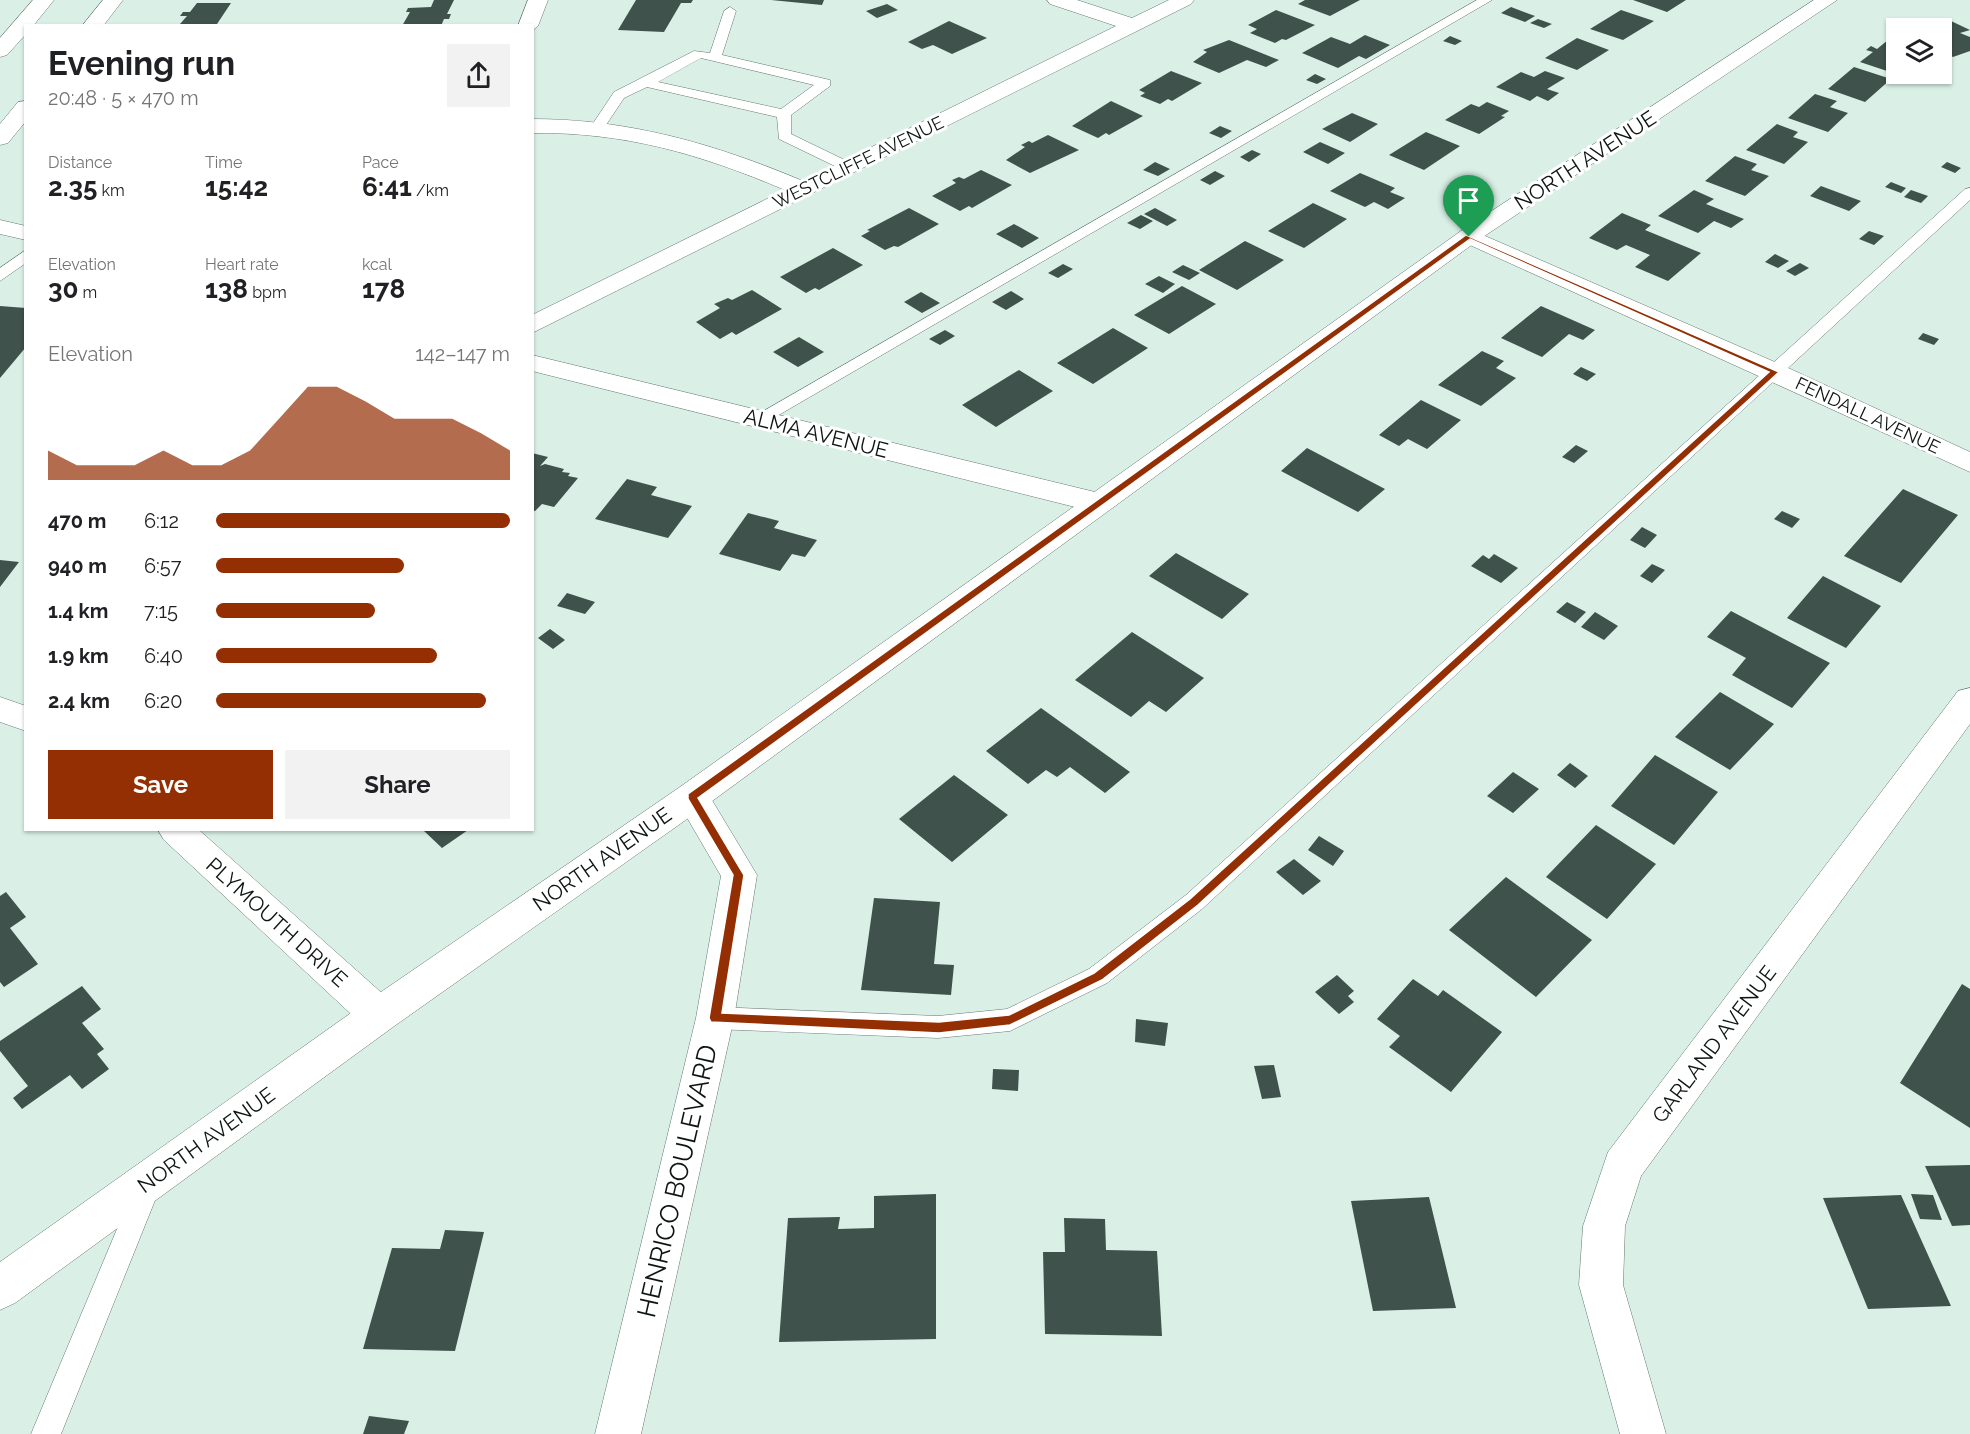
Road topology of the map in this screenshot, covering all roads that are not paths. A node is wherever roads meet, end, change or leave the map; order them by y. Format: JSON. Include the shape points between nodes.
{"nodes":[{"id":1,"x":44,"y":0,"type":"edge"},
{"id":2,"x":113,"y":0,"type":"edge"},
{"id":3,"x":538,"y":0,"type":"edge"},
{"id":4,"x":1057,"y":0,"type":"edge"},
{"id":5,"x":1184,"y":0,"type":"edge"},
{"id":6,"x":1486,"y":0,"type":"edge"},
{"id":7,"x":1827,"y":0,"type":"edge"},
{"id":8,"x":730,"y":11,"type":"dead end"},
{"id":9,"x":94,"y":24,"type":"edge"},
{"id":10,"x":529,"y":24,"type":"edge"},
{"id":11,"x":1134,"y":25,"type":"junction"},
{"id":12,"x":0,"y":51,"type":"edge"},
{"id":13,"x":715,"y":57,"type":"junction"},
{"id":14,"x":646,"y":83,"type":"junction"},
{"id":15,"x":24,"y":109,"type":"edge"},
{"id":16,"x":784,"y":114,"type":"junction"},
{"id":17,"x":534,"y":126,"type":"edge"},
{"id":18,"x":597,"y":128,"type":"junction"},
{"id":19,"x":0,"y":138,"type":"edge"},
{"id":20,"x":848,"y":167,"type":"junction"},
{"id":21,"x":803,"y":189,"type":"junction"},
{"id":22,"x":1970,"y":192,"type":"edge"},
{"id":23,"x":0,"y":227,"type":"edge"},
{"id":24,"x":24,"y":233,"type":"edge"},
{"id":25,"x":1469,"y":237,"type":"junction"},
{"id":26,"x":24,"y":257,"type":"edge"},
{"id":27,"x":0,"y":276,"type":"edge"},
{"id":28,"x":534,"y":324,"type":"edge"},
{"id":29,"x":534,"y":363,"type":"edge"},
{"id":30,"x":1775,"y":372,"type":"junction"},
{"id":31,"x":759,"y":419,"type":"junction"},
{"id":32,"x":1970,"y":463,"type":"edge"},
{"id":33,"x":1099,"y":503,"type":"junction"},
{"id":34,"x":1970,"y":700,"type":"edge"},
{"id":35,"x":0,"y":709,"type":"edge"},
{"id":36,"x":24,"y":718,"type":"edge"},
{"id":37,"x":692,"y":796,"type":"junction"},
{"id":38,"x":177,"y":831,"type":"edge"},
{"id":39,"x":379,"y":1015,"type":"junction"},
{"id":40,"x":715,"y":1018,"type":"junction"},
{"id":41,"x":151,"y":1179,"type":"junction"},
{"id":42,"x":0,"y":1288,"type":"edge"},
{"id":43,"x":46,"y":1434,"type":"edge"},
{"id":44,"x":618,"y":1434,"type":"edge"},
{"id":45,"x":1643,"y":1434,"type":"edge"}],
"edges":[{"from":1,"to":12,"type":"street"},
{"from":2,"to":9,"type":"street"},
{"from":3,"to":10,"type":"street"},
{"from":4,"to":11,"type":"street"},
{"from":5,"to":11,"type":"street","name":"WESTCLIFFE AVENUE"},
{"from":6,"to":31,"type":"lane"},
{"from":7,"to":25,"type":"street","name":"NORTH AVENUE"},
{"from":8,"to":13,"type":"lane"},
{"from":11,"to":20,"type":"street","name":"WESTCLIFFE AVENUE"},
{"from":13,"to":14,"type":"lane","via":[[699,54]]},
{"from":13,"to":16,"type":"lane","via":[[825,83]]},
{"from":14,"to":16,"type":"lane"},
{"from":14,"to":18,"type":"lane","via":[[619,95]]},
{"from":15,"to":19,"type":"street"},
{"from":16,"to":20,"type":"lane","via":[[784,136]]},
{"from":17,"to":18,"type":"street"},
{"from":18,"to":21,"type":"street","via":[[626,130],[709,150]]},
{"from":20,"to":21,"type":"street","name":"WESTCLIFFE AVENUE"},
{"from":21,"to":28,"type":"street","name":"WESTCLIFFE AVENUE"},
{"from":22,"to":30,"type":"lane"},
{"from":23,"to":24,"type":"street"},
{"from":25,"to":30,"type":"street","name":"FENDALL AVENUE"},
{"from":25,"to":33,"type":"street","name":"NORTH AVENUE"},
{"from":26,"to":27,"type":"lane"},
{"from":29,"to":31,"type":"street","name":"ALMA AVENUE"},
{"from":30,"to":32,"type":"street","name":"FENDALL AVENUE"},
{"from":30,"to":40,"type":"lane","via":[[1194,902],[1098,976],[1010,1020],[939,1028]]},
{"from":31,"to":33,"type":"street","name":"ALMA AVENUE"},
{"from":33,"to":37,"type":"street","name":"NORTH AVENUE"},
{"from":34,"to":45,"type":"street","name":"GARLAND AVENUE","via":[[1623,1166],[1604,1226],[1601,1285]]},
{"from":35,"to":36,"type":"street"},
{"from":37,"to":39,"type":"street","name":"NORTH AVENUE"},
{"from":37,"to":40,"type":"street","name":"HENRICO BOULEVARD","via":[[739,875]]},
{"from":38,"to":39,"type":"street","name":"PLYMOUTH DRIVE"},
{"from":39,"to":41,"type":"street","name":"NORTH AVENUE"},
{"from":40,"to":44,"type":"street","name":"HENRICO BOULEVARD"},
{"from":41,"to":42,"type":"street","name":"NORTH AVENUE"},
{"from":41,"to":43,"type":"lane"}]}
